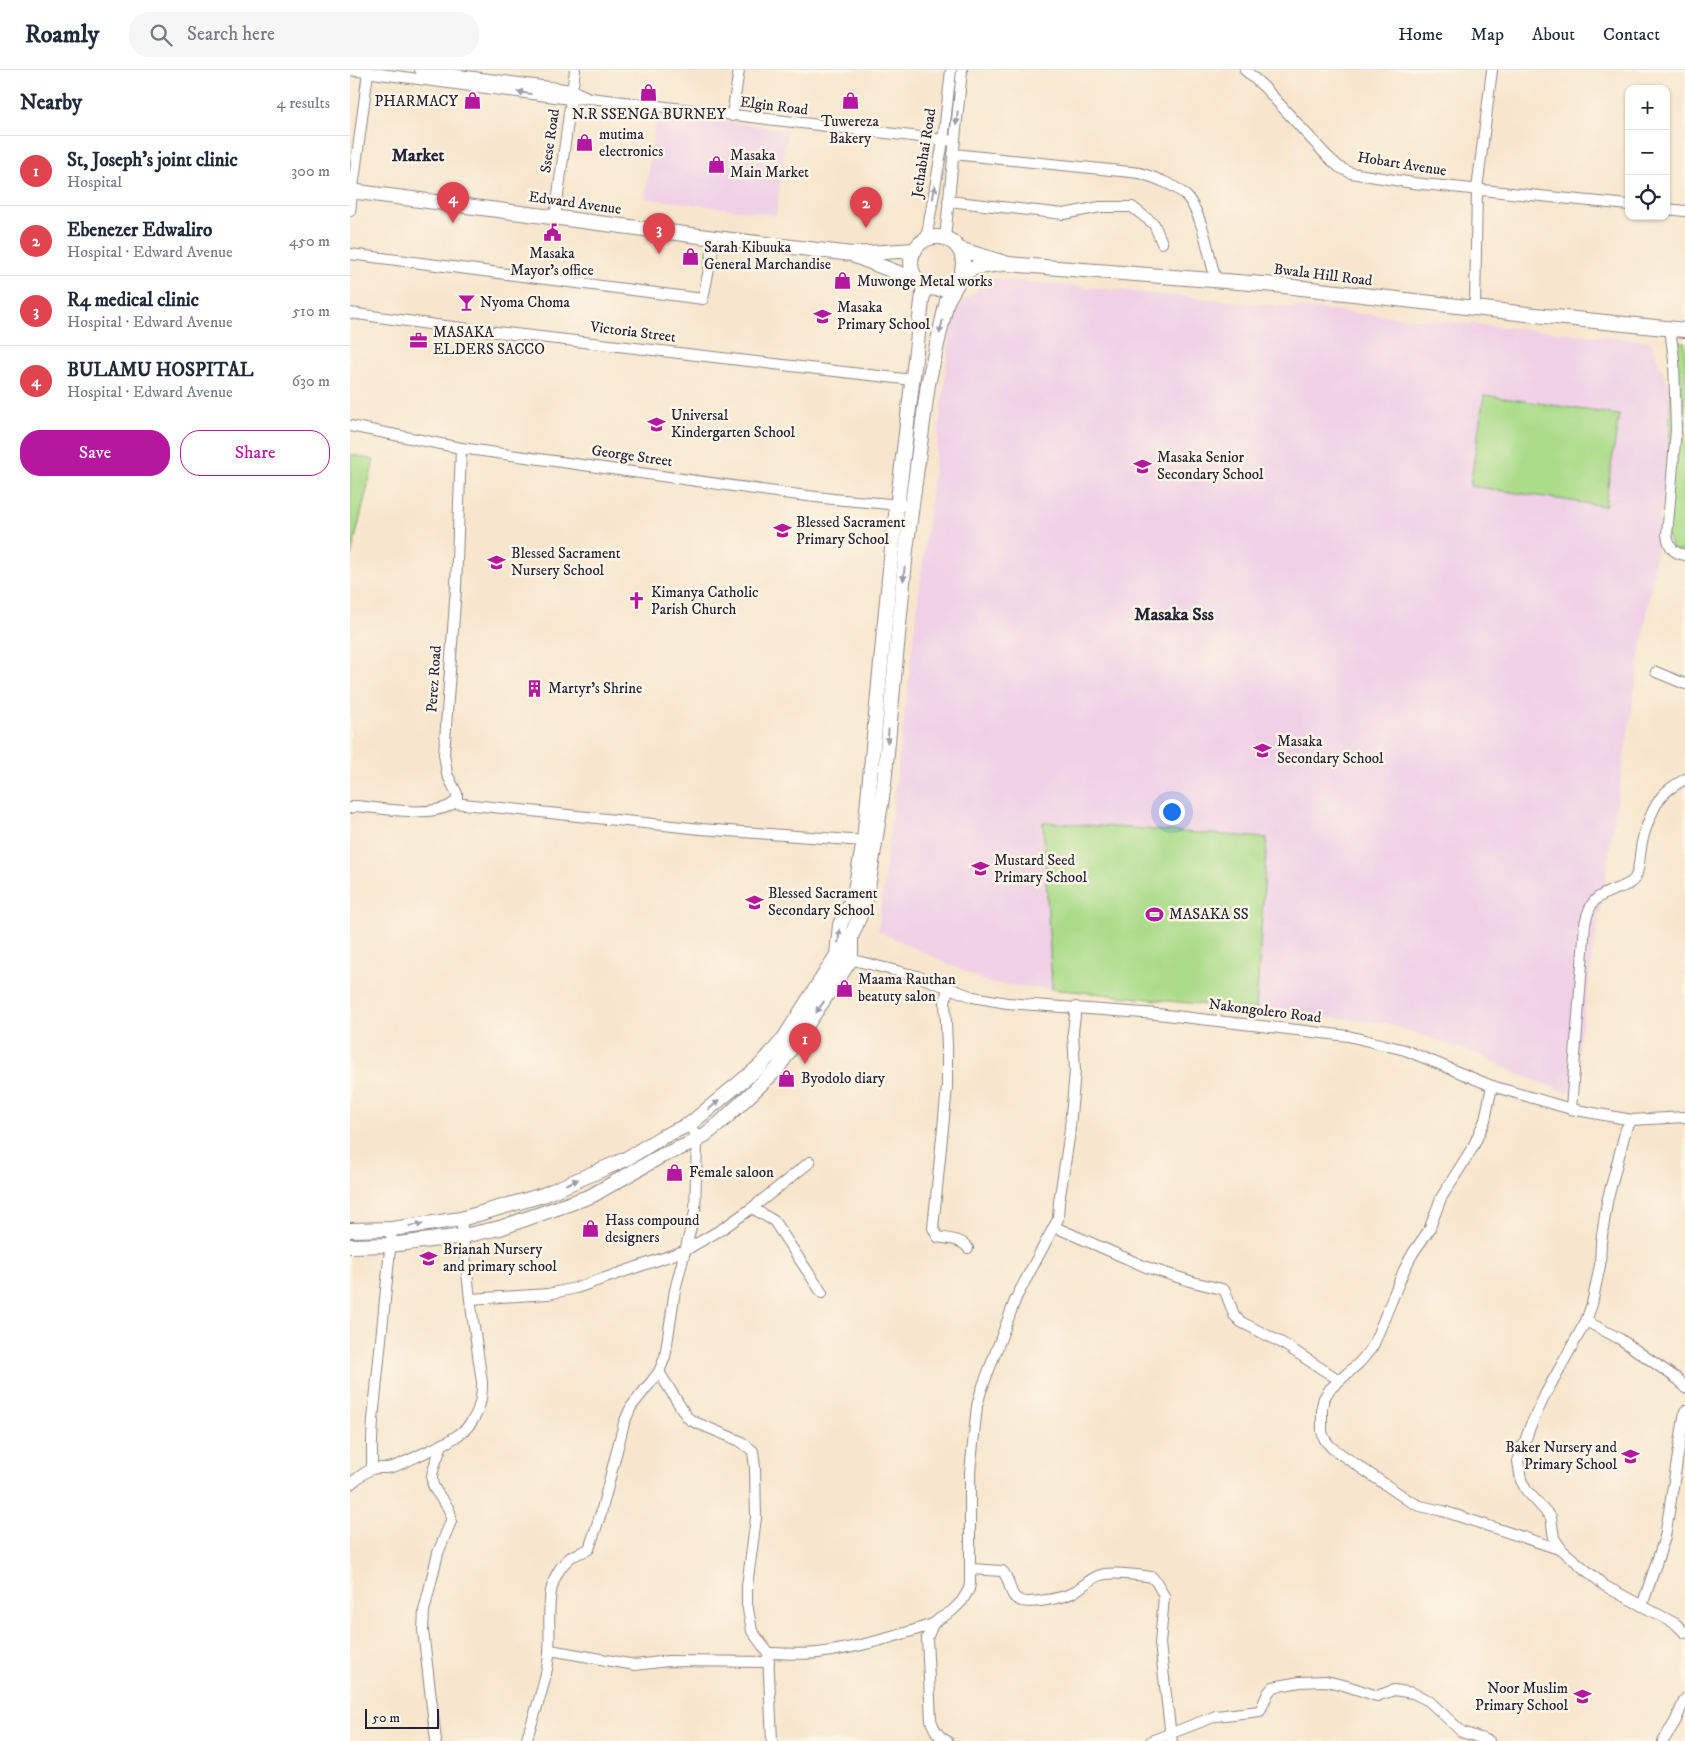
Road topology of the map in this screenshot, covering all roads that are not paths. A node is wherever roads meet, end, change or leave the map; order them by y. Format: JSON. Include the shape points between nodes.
{"nodes":[{"id":1,"x":350,"y":70,"type":"edge"},
{"id":2,"x":420,"y":70,"type":"edge"},
{"id":3,"x":575,"y":70,"type":"edge"},
{"id":4,"x":739,"y":70,"type":"edge"},
{"id":5,"x":951,"y":70,"type":"edge"},
{"id":6,"x":962,"y":70,"type":"edge"},
{"id":7,"x":1245,"y":70,"type":"edge"},
{"id":8,"x":1492,"y":70,"type":"edge"},
{"id":9,"x":368,"y":72,"type":"junction"},
{"id":10,"x":571,"y":95,"type":"junction"},
{"id":11,"x":732,"y":116,"type":"junction"},
{"id":12,"x":943,"y":141,"type":"junction"},
{"id":13,"x":954,"y":141,"type":"junction"},
{"id":14,"x":953,"y":154,"type":"junction"},
{"id":15,"x":1477,"y":189,"type":"junction"},
{"id":16,"x":351,"y":191,"type":"edge"},
{"id":17,"x":948,"y":202,"type":"junction"},
{"id":18,"x":1625,"y":205,"type":"edge"},
{"id":19,"x":1670,"y":209,"type":"edge"},
{"id":20,"x":350,"y":211,"type":"edge"},
{"id":21,"x":1685,"y":211,"type":"edge"},
{"id":22,"x":555,"y":217,"type":"junction"},
{"id":23,"x":715,"y":238,"type":"junction"},
{"id":24,"x":944,"y":238,"type":"junction"},
{"id":25,"x":926,"y":240,"type":"junction"},
{"id":26,"x":1162,"y":243,"type":"dead end"},
{"id":27,"x":959,"y":249,"type":"junction"},
{"id":28,"x":915,"y":250,"type":"junction"},
{"id":29,"x":350,"y":254,"type":"edge"},
{"id":30,"x":852,"y":254,"type":"junction"},
{"id":31,"x":1008,"y":264,"type":"junction"},
{"id":32,"x":960,"y":277,"type":"junction"},
{"id":33,"x":1216,"y":281,"type":"junction"},
{"id":34,"x":920,"y":283,"type":"junction"},
{"id":35,"x":1475,"y":308,"type":"junction"},
{"id":36,"x":350,"y":313,"type":"edge"},
{"id":37,"x":1670,"y":328,"type":"junction"},
{"id":38,"x":1685,"y":330,"type":"edge"},
{"id":39,"x":913,"y":380,"type":"junction"},
{"id":40,"x":350,"y":426,"type":"edge"},
{"id":41,"x":461,"y":448,"type":"junction"},
{"id":42,"x":905,"y":505,"type":"junction"},
{"id":43,"x":1685,"y":555,"type":"edge"},
{"id":44,"x":1656,"y":672,"type":"dead end"},
{"id":45,"x":1685,"y":684,"type":"edge"},
{"id":46,"x":1685,"y":779,"type":"edge"},
{"id":47,"x":454,"y":803,"type":"junction"},
{"id":48,"x":350,"y":808,"type":"edge"},
{"id":49,"x":864,"y":841,"type":"junction"},
{"id":50,"x":836,"y":955,"type":"junction"},
{"id":51,"x":851,"y":959,"type":"junction"},
{"id":52,"x":948,"y":987,"type":"junction"},
{"id":53,"x":1076,"y":1007,"type":"junction"},
{"id":54,"x":1492,"y":1086,"type":"junction"},
{"id":55,"x":1571,"y":1109,"type":"junction"},
{"id":56,"x":1685,"y":1117,"type":"edge"},
{"id":57,"x":1632,"y":1120,"type":"junction"},
{"id":58,"x":690,"y":1124,"type":"junction"},
{"id":59,"x":697,"y":1141,"type":"junction"},
{"id":60,"x":810,"y":1162,"type":"dead end"},
{"id":61,"x":752,"y":1208,"type":"junction"},
{"id":62,"x":462,"y":1219,"type":"junction"},
{"id":63,"x":1055,"y":1227,"type":"junction"},
{"id":64,"x":392,"y":1229,"type":"junction"},
{"id":65,"x":350,"y":1230,"type":"edge"},
{"id":66,"x":462,"y":1236,"type":"junction"},
{"id":67,"x":390,"y":1245,"type":"junction"},
{"id":68,"x":350,"y":1246,"type":"edge"},
{"id":69,"x":968,"y":1248,"type":"dead end"},
{"id":70,"x":684,"y":1252,"type":"junction"},
{"id":71,"x":822,"y":1293,"type":"dead end"},
{"id":72,"x":470,"y":1299,"type":"junction"},
{"id":73,"x":1586,"y":1321,"type":"junction"},
{"id":74,"x":659,"y":1372,"type":"junction"},
{"id":75,"x":1340,"y":1380,"type":"junction"},
{"id":76,"x":1685,"y":1388,"type":"edge"},
{"id":77,"x":1685,"y":1411,"type":"edge"},
{"id":78,"x":442,"y":1446,"type":"junction"},
{"id":79,"x":372,"y":1469,"type":"junction"},
{"id":80,"x":350,"y":1484,"type":"edge"},
{"id":81,"x":1562,"y":1550,"type":"junction"},
{"id":82,"x":971,"y":1569,"type":"junction"},
{"id":83,"x":1642,"y":1606,"type":"junction"},
{"id":84,"x":933,"y":1624,"type":"junction"},
{"id":85,"x":1685,"y":1633,"type":"edge"},
{"id":86,"x":550,"y":1650,"type":"junction"},
{"id":87,"x":768,"y":1658,"type":"junction"},
{"id":88,"x":1685,"y":1700,"type":"edge"},
{"id":89,"x":1170,"y":1737,"type":"edge"},
{"id":90,"x":436,"y":1741,"type":"edge"},
{"id":91,"x":526,"y":1741,"type":"edge"},
{"id":92,"x":772,"y":1741,"type":"edge"},
{"id":93,"x":946,"y":1741,"type":"edge"},
{"id":94,"x":1151,"y":1741,"type":"edge"},
{"id":95,"x":1489,"y":1741,"type":"edge"},
{"id":96,"x":1663,"y":1741,"type":"edge"}],
"edges":[{"from":1,"to":9,"type":"street","name":"Elgin Road"},
{"from":2,"to":10,"type":"street","name":"Elgin Road"},
{"from":3,"to":10,"type":"street","name":"Ssese Road"},
{"from":4,"to":11,"type":"street"},
{"from":5,"to":12,"type":"street","name":"Jethabhai Road"},
{"from":6,"to":13,"type":"street","name":"Jethabhai Road","one_way":true},
{"from":7,"to":15,"type":"street","name":"Hobart Avenue","via":[[1264,86],[1327,156],[1351,173]]},
{"from":8,"to":15,"type":"street"},
{"from":10,"to":9,"type":"street","name":"Elgin Road","one_way":true},
{"from":9,"to":16,"type":"street"},
{"from":10,"to":11,"type":"street","name":"Elgin Road"},
{"from":10,"to":22,"type":"street","name":"Ssese Road"},
{"from":11,"to":12,"type":"street","name":"Elgin Road"},
{"from":12,"to":13,"type":"street","name":"Elgin Road"},
{"from":25,"to":12,"type":"street","name":"Jethabhai Road","one_way":true},
{"from":13,"to":14,"type":"street","name":"Jethabhai Road"},
{"from":14,"to":17,"type":"street","name":"Jethabhai Road"},
{"from":14,"to":33,"type":"street","via":[[1140,173],[1164,181],[1187,197],[1202,224]]},
{"from":15,"to":18,"type":"street","name":"Hobart Avenue"},
{"from":15,"to":35,"type":"street"},
{"from":16,"to":20,"type":"street"},
{"from":16,"to":22,"type":"street","name":"Edward Avenue"},
{"from":17,"to":24,"type":"street","name":"Jethabhai Road"},
{"from":17,"to":26,"type":"street","via":[[1064,214],[1100,207],[1132,207],[1154,224]]},
{"from":19,"to":21,"type":"street"},
{"from":22,"to":23,"type":"street","name":"Edward Avenue"},
{"from":23,"to":29,"type":"street","via":[[703,299]]},
{"from":23,"to":30,"type":"street","name":"Edward Avenue"},
{"from":24,"to":25,"type":"street"},
{"from":24,"to":27,"type":"street"},
{"from":25,"to":28,"type":"street"},
{"from":27,"to":31,"type":"street","name":"Bwala Hill Road"},
{"from":27,"to":32,"type":"street","via":[[964,260]]},
{"from":28,"to":30,"type":"street","name":"Edward Avenue"},
{"from":28,"to":34,"type":"street","via":[[912,273]]},
{"from":30,"to":34,"type":"street"},
{"from":31,"to":32,"type":"street","via":[[976,267]]},
{"from":31,"to":33,"type":"street","name":"Bwala Hill Road"},
{"from":32,"to":34,"type":"street","via":[[950,287],[940,290],[931,290]]},
{"from":32,"to":42,"type":"street","one_way":true,"via":[[947,301]]},
{"from":33,"to":35,"type":"street","name":"Bwala Hill Road"},
{"from":34,"to":39,"type":"street"},
{"from":35,"to":37,"type":"street","name":"Bwala Hill Road"},
{"from":36,"to":39,"type":"street","name":"Victoria Street"},
{"from":37,"to":38,"type":"street","name":"Bwala Hill Road"},
{"from":37,"to":43,"type":"street","via":[[1676,430],[1667,535],[1673,550]]},
{"from":39,"to":42,"type":"street"},
{"from":40,"to":41,"type":"street","name":"George Street"},
{"from":41,"to":42,"type":"street","name":"George Street","via":[[833,500]]},
{"from":41,"to":47,"type":"street","name":"Perez Road","via":[[456,588],[444,754],[447,774],[457,794]]},
{"from":42,"to":49,"type":"street","via":[[892,548]]},
{"from":42,"to":51,"type":"street","one_way":true,"via":[[905,560],[884,784],[866,901],[851,937]]},
{"from":44,"to":45,"type":"street"},
{"from":46,"to":55,"type":"street","via":[[1660,799],[1645,832],[1634,880],[1601,895],[1588,908]]},
{"from":47,"to":48,"type":"street","via":[[447,808],[423,812]]},
{"from":47,"to":49,"type":"street","via":[[701,829]]},
{"from":50,"to":49,"type":"street","one_way":true,"via":[[840,925],[854,895]]},
{"from":50,"to":51,"type":"street","name":"Nakongolero Road"},
{"from":58,"to":50,"type":"street","one_way":true,"via":[[760,1066],[783,1040]]},
{"from":51,"to":52,"type":"street","name":"Nakongolero Road"},
{"from":51,"to":59,"type":"street","one_way":true,"via":[[777,1069]]},
{"from":52,"to":53,"type":"street","name":"Nakongolero Road","via":[[973,997],[1007,1003]]},
{"from":52,"to":69,"type":"street","via":[[944,1002],[946,1086],[933,1228],[938,1237],[959,1241]]},
{"from":53,"to":54,"type":"street","name":"Nakongolero Road","via":[[1348,1036],[1405,1050]]},
{"from":53,"to":63,"type":"street","via":[[1069,1138]]},
{"from":54,"to":55,"type":"street","name":"Nakongolero Road"},
{"from":54,"to":75,"type":"street","via":[[1485,1120],[1473,1147],[1441,1198],[1429,1230],[1404,1270],[1372,1346]]},
{"from":55,"to":57,"type":"street","name":"Nakongolero Road"},
{"from":56,"to":57,"type":"street","name":"Nakongolero Road"},
{"from":57,"to":73,"type":"street","via":[[1626,1129],[1608,1202],[1599,1272]]},
{"from":58,"to":59,"type":"street"},
{"from":62,"to":58,"type":"street","one_way":true,"via":[[543,1195],[626,1159]]},
{"from":59,"to":66,"type":"street","via":[[661,1156],[590,1196],[500,1228]]},
{"from":59,"to":70,"type":"street","via":[[695,1212]]},
{"from":60,"to":61,"type":"street"},
{"from":61,"to":70,"type":"street"},
{"from":61,"to":71,"type":"street","via":[[774,1221]]},
{"from":64,"to":62,"type":"street","one_way":true},
{"from":62,"to":66,"type":"street"},
{"from":63,"to":75,"type":"street","via":[[1146,1267],[1222,1289],[1234,1315],[1241,1322],[1282,1343]]},
{"from":63,"to":82,"type":"street","via":[[1016,1298],[980,1391],[970,1472]]},
{"from":64,"to":65,"type":"street"},
{"from":64,"to":67,"type":"street"},
{"from":66,"to":67,"type":"street"},
{"from":66,"to":72,"type":"street"},
{"from":67,"to":68,"type":"street"},
{"from":67,"to":79,"type":"street","via":[[373,1420]]},
{"from":70,"to":72,"type":"street","via":[[576,1288],[548,1294]]},
{"from":70,"to":74,"type":"street","via":[[665,1357]]},
{"from":72,"to":78,"type":"street","via":[[482,1394],[473,1422]]},
{"from":73,"to":76,"type":"street","via":[[1627,1343],[1679,1380]]},
{"from":73,"to":81,"type":"street","via":[[1534,1419],[1518,1461],[1523,1485],[1551,1517],[1554,1538]]},
{"from":74,"to":86,"type":"street","via":[[631,1407],[624,1422],[589,1549],[572,1557],[552,1583]]},
{"from":74,"to":87,"type":"street","via":[[687,1417],[753,1450],[756,1518],[747,1604],[752,1631]]},
{"from":75,"to":81,"type":"street","via":[[1330,1389],[1322,1406],[1322,1432],[1332,1448],[1420,1506]]},
{"from":77,"to":83,"type":"street","via":[[1665,1537]]},
{"from":78,"to":79,"type":"street","via":[[391,1468]]},
{"from":78,"to":90,"type":"street","via":[[432,1479],[450,1509],[452,1521],[438,1553],[424,1611],[423,1630]]},
{"from":79,"to":80,"type":"street"},
{"from":81,"to":83,"type":"street","via":[[1604,1586]]},
{"from":82,"to":84,"type":"street","via":[[969,1589],[964,1598]]},
{"from":82,"to":89,"type":"street","via":[[1002,1571],[1015,1598],[1022,1602],[1070,1594],[1105,1574],[1152,1577],[1164,1596],[1160,1644]]},
{"from":83,"to":85,"type":"street","via":[[1676,1624]]},
{"from":84,"to":87,"type":"street","via":[[840,1650]]},
{"from":84,"to":93,"type":"street","via":[[926,1644],[932,1720],[934,1730]]},
{"from":86,"to":87,"type":"street","via":[[635,1665]]},
{"from":86,"to":91,"type":"street","via":[[545,1679]]},
{"from":87,"to":92,"type":"street"},
{"from":88,"to":96,"type":"street"},
{"from":89,"to":94,"type":"street"},
{"from":89,"to":95,"type":"street","via":[[1216,1716],[1260,1711],[1273,1687],[1326,1681],[1377,1696],[1394,1690],[1413,1693],[1428,1701],[1462,1732]]}]}
